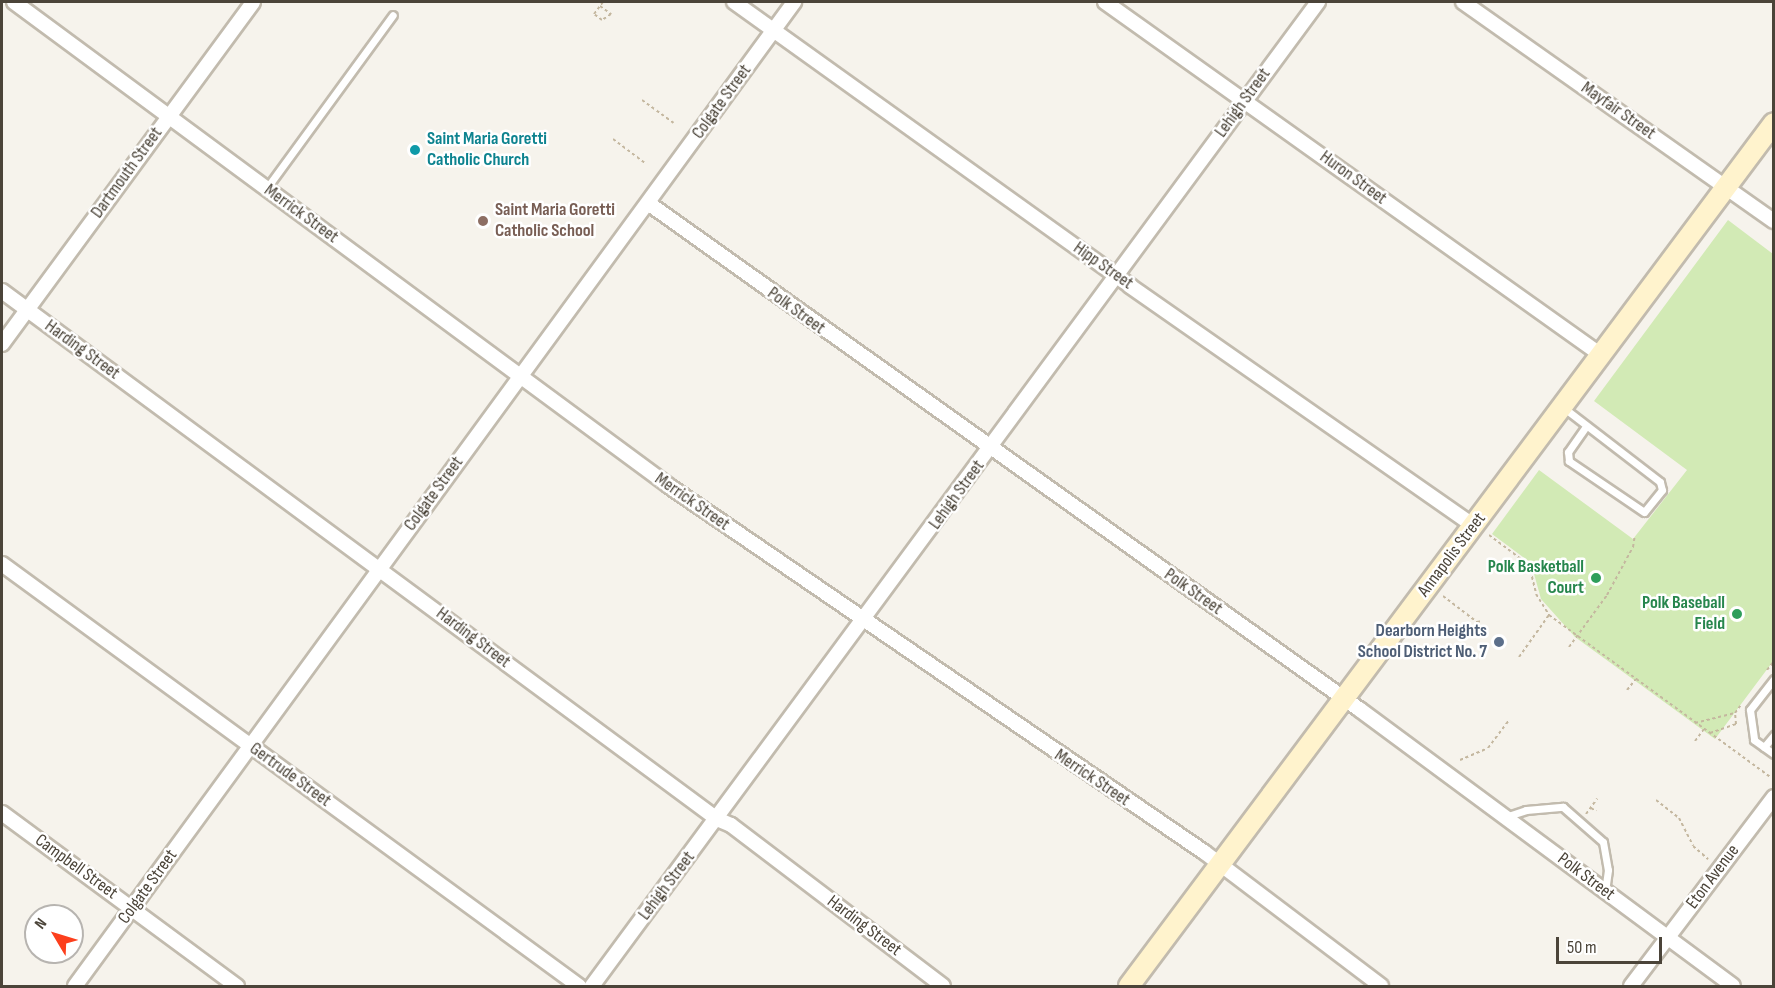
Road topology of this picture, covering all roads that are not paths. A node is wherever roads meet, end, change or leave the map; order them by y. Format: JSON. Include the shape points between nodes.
{"nodes":[{"id":1,"x":14,"y":2,"type":"edge"},
{"id":2,"x":253,"y":2,"type":"edge"},
{"id":3,"x":735,"y":2,"type":"edge"},
{"id":4,"x":794,"y":2,"type":"edge"},
{"id":5,"x":1105,"y":2,"type":"edge"},
{"id":6,"x":1318,"y":2,"type":"edge"},
{"id":7,"x":1463,"y":2,"type":"edge"},
{"id":8,"x":393,"y":15,"type":"dead end"},
{"id":9,"x":774,"y":31,"type":"junction"},
{"id":10,"x":1245,"y":101,"type":"junction"},
{"id":11,"x":169,"y":117,"type":"junction"},
{"id":12,"x":1773,"y":123,"type":"edge"},
{"id":13,"x":1725,"y":187,"type":"junction"},
{"id":14,"x":266,"y":189,"type":"junction"},
{"id":15,"x":648,"y":203,"type":"junction"},
{"id":16,"x":1773,"y":222,"type":"edge"},
{"id":17,"x":1118,"y":277,"type":"junction"},
{"id":18,"x":2,"y":291,"type":"edge"},
{"id":19,"x":27,"y":310,"type":"junction"},
{"id":20,"x":2,"y":344,"type":"edge"},
{"id":21,"x":1600,"y":355,"type":"junction"},
{"id":22,"x":520,"y":376,"type":"junction"},
{"id":23,"x":1563,"y":406,"type":"junction"},
{"id":24,"x":1585,"y":428,"type":"junction"},
{"id":25,"x":990,"y":449,"type":"junction"},
{"id":26,"x":1481,"y":530,"type":"junction"},
{"id":27,"x":2,"y":564,"type":"edge"},
{"id":28,"x":380,"y":569,"type":"junction"},
{"id":29,"x":864,"y":622,"type":"junction"},
{"id":30,"x":1773,"y":679,"type":"edge"},
{"id":31,"x":1345,"y":699,"type":"junction"},
{"id":32,"x":1773,"y":735,"type":"edge"},
{"id":33,"x":251,"y":746,"type":"junction"},
{"id":34,"x":1764,"y":747,"type":"junction"},
{"id":35,"x":1773,"y":754,"type":"edge"},
{"id":36,"x":1773,"y":797,"type":"edge"},
{"id":37,"x":2,"y":813,"type":"edge"},
{"id":38,"x":1504,"y":817,"type":"junction"},
{"id":39,"x":717,"y":819,"type":"junction"},
{"id":40,"x":1219,"y":864,"type":"junction"},
{"id":41,"x":1605,"y":892,"type":"junction"},
{"id":42,"x":132,"y":908,"type":"junction"},
{"id":43,"x":1667,"y":937,"type":"junction"},
{"id":44,"x":75,"y":987,"type":"edge"},
{"id":45,"x":237,"y":987,"type":"edge"},
{"id":46,"x":579,"y":987,"type":"edge"},
{"id":47,"x":592,"y":987,"type":"edge"},
{"id":48,"x":943,"y":987,"type":"edge"},
{"id":49,"x":1129,"y":987,"type":"edge"},
{"id":50,"x":1381,"y":987,"type":"edge"},
{"id":51,"x":1631,"y":987,"type":"edge"},
{"id":52,"x":1733,"y":987,"type":"edge"}],
"edges":[{"from":1,"to":11,"type":"street","name":"Merrick Street"},
{"from":2,"to":11,"type":"street","name":"Dartmouth Street"},
{"from":3,"to":9,"type":"street","name":"Hipp Street"},
{"from":4,"to":9,"type":"street","name":"Colgate Street"},
{"from":5,"to":10,"type":"street","name":"Huron Street"},
{"from":6,"to":10,"type":"street","name":"Lehigh Street"},
{"from":7,"to":13,"type":"street","name":"Mayfair Street"},
{"from":8,"to":14,"type":"lane"},
{"from":9,"to":15,"type":"street","name":"Colgate Street"},
{"from":9,"to":17,"type":"street","name":"Hipp Street"},
{"from":10,"to":17,"type":"street","name":"Lehigh Street"},
{"from":10,"to":21,"type":"street","name":"Huron Street"},
{"from":11,"to":14,"type":"street","name":"Merrick Street"},
{"from":11,"to":19,"type":"street","name":"Dartmouth Street"},
{"from":12,"to":13,"type":"street","name":"Annapolis Street"},
{"from":13,"to":16,"type":"street","name":"Mayfair Street"},
{"from":13,"to":21,"type":"street","name":"Annapolis Street"},
{"from":14,"to":22,"type":"street","name":"Merrick Street"},
{"from":15,"to":22,"type":"street","name":"Colgate Street"},
{"from":15,"to":25,"type":"street","name":"Polk Street"},
{"from":17,"to":25,"type":"street","name":"Lehigh Street"},
{"from":17,"to":26,"type":"street","name":"Hipp Street"},
{"from":18,"to":19,"type":"street","name":"Harding Street"},
{"from":19,"to":20,"type":"street","name":"Dartmouth Street"},
{"from":19,"to":28,"type":"street","name":"Harding Street"},
{"from":21,"to":23,"type":"street","name":"Annapolis Street"},
{"from":22,"to":28,"type":"street","name":"Colgate Street"},
{"from":22,"to":29,"type":"street","name":"Merrick Street"},
{"from":23,"to":24,"type":"lane"},
{"from":23,"to":26,"type":"street","name":"Annapolis Street"},
{"from":24,"to":24,"type":"lane","via":[[1660,482],[1662,490],[1644,512],[1569,461],[1568,452]]},
{"from":25,"to":29,"type":"street","name":"Lehigh Street"},
{"from":25,"to":31,"type":"street","name":"Polk Street"},
{"from":26,"to":31,"type":"street","name":"Annapolis Street"},
{"from":27,"to":33,"type":"street","name":"Gertrude Street"},
{"from":28,"to":33,"type":"street","name":"Colgate Street"},
{"from":28,"to":39,"type":"street","name":"Harding Street"},
{"from":29,"to":39,"type":"street","name":"Lehigh Street"},
{"from":29,"to":40,"type":"street","name":"Merrick Street"},
{"from":30,"to":34,"type":"lane","via":[[1750,710],[1754,740]]},
{"from":31,"to":38,"type":"street","name":"Polk Street"},
{"from":31,"to":40,"type":"street","name":"Annapolis Street"},
{"from":32,"to":34,"type":"lane"},
{"from":33,"to":42,"type":"street","name":"Colgate Street"},
{"from":33,"to":46,"type":"street","name":"Gertrude Street"},
{"from":34,"to":35,"type":"lane"},
{"from":36,"to":43,"type":"street","name":"Eton Avenue"},
{"from":37,"to":42,"type":"street","name":"Campbell Street"},
{"from":38,"to":41,"type":"street","name":"Polk Street"},
{"from":38,"to":41,"type":"lane","via":[[1556,804],[1563,807],[1603,842],[1608,870]]},
{"from":39,"to":47,"type":"street","name":"Lehigh Street"},
{"from":39,"to":48,"type":"street","name":"Harding Street","via":[[731,825]]},
{"from":40,"to":49,"type":"street","name":"Annapolis Street"},
{"from":40,"to":50,"type":"street","name":"Merrick Street"},
{"from":41,"to":43,"type":"street","name":"Polk Street"},
{"from":42,"to":44,"type":"street","name":"Colgate Street"},
{"from":42,"to":45,"type":"street","name":"Campbell Street"},
{"from":43,"to":51,"type":"street","name":"Eton Avenue"},
{"from":43,"to":52,"type":"street","name":"Polk Street"}]}
